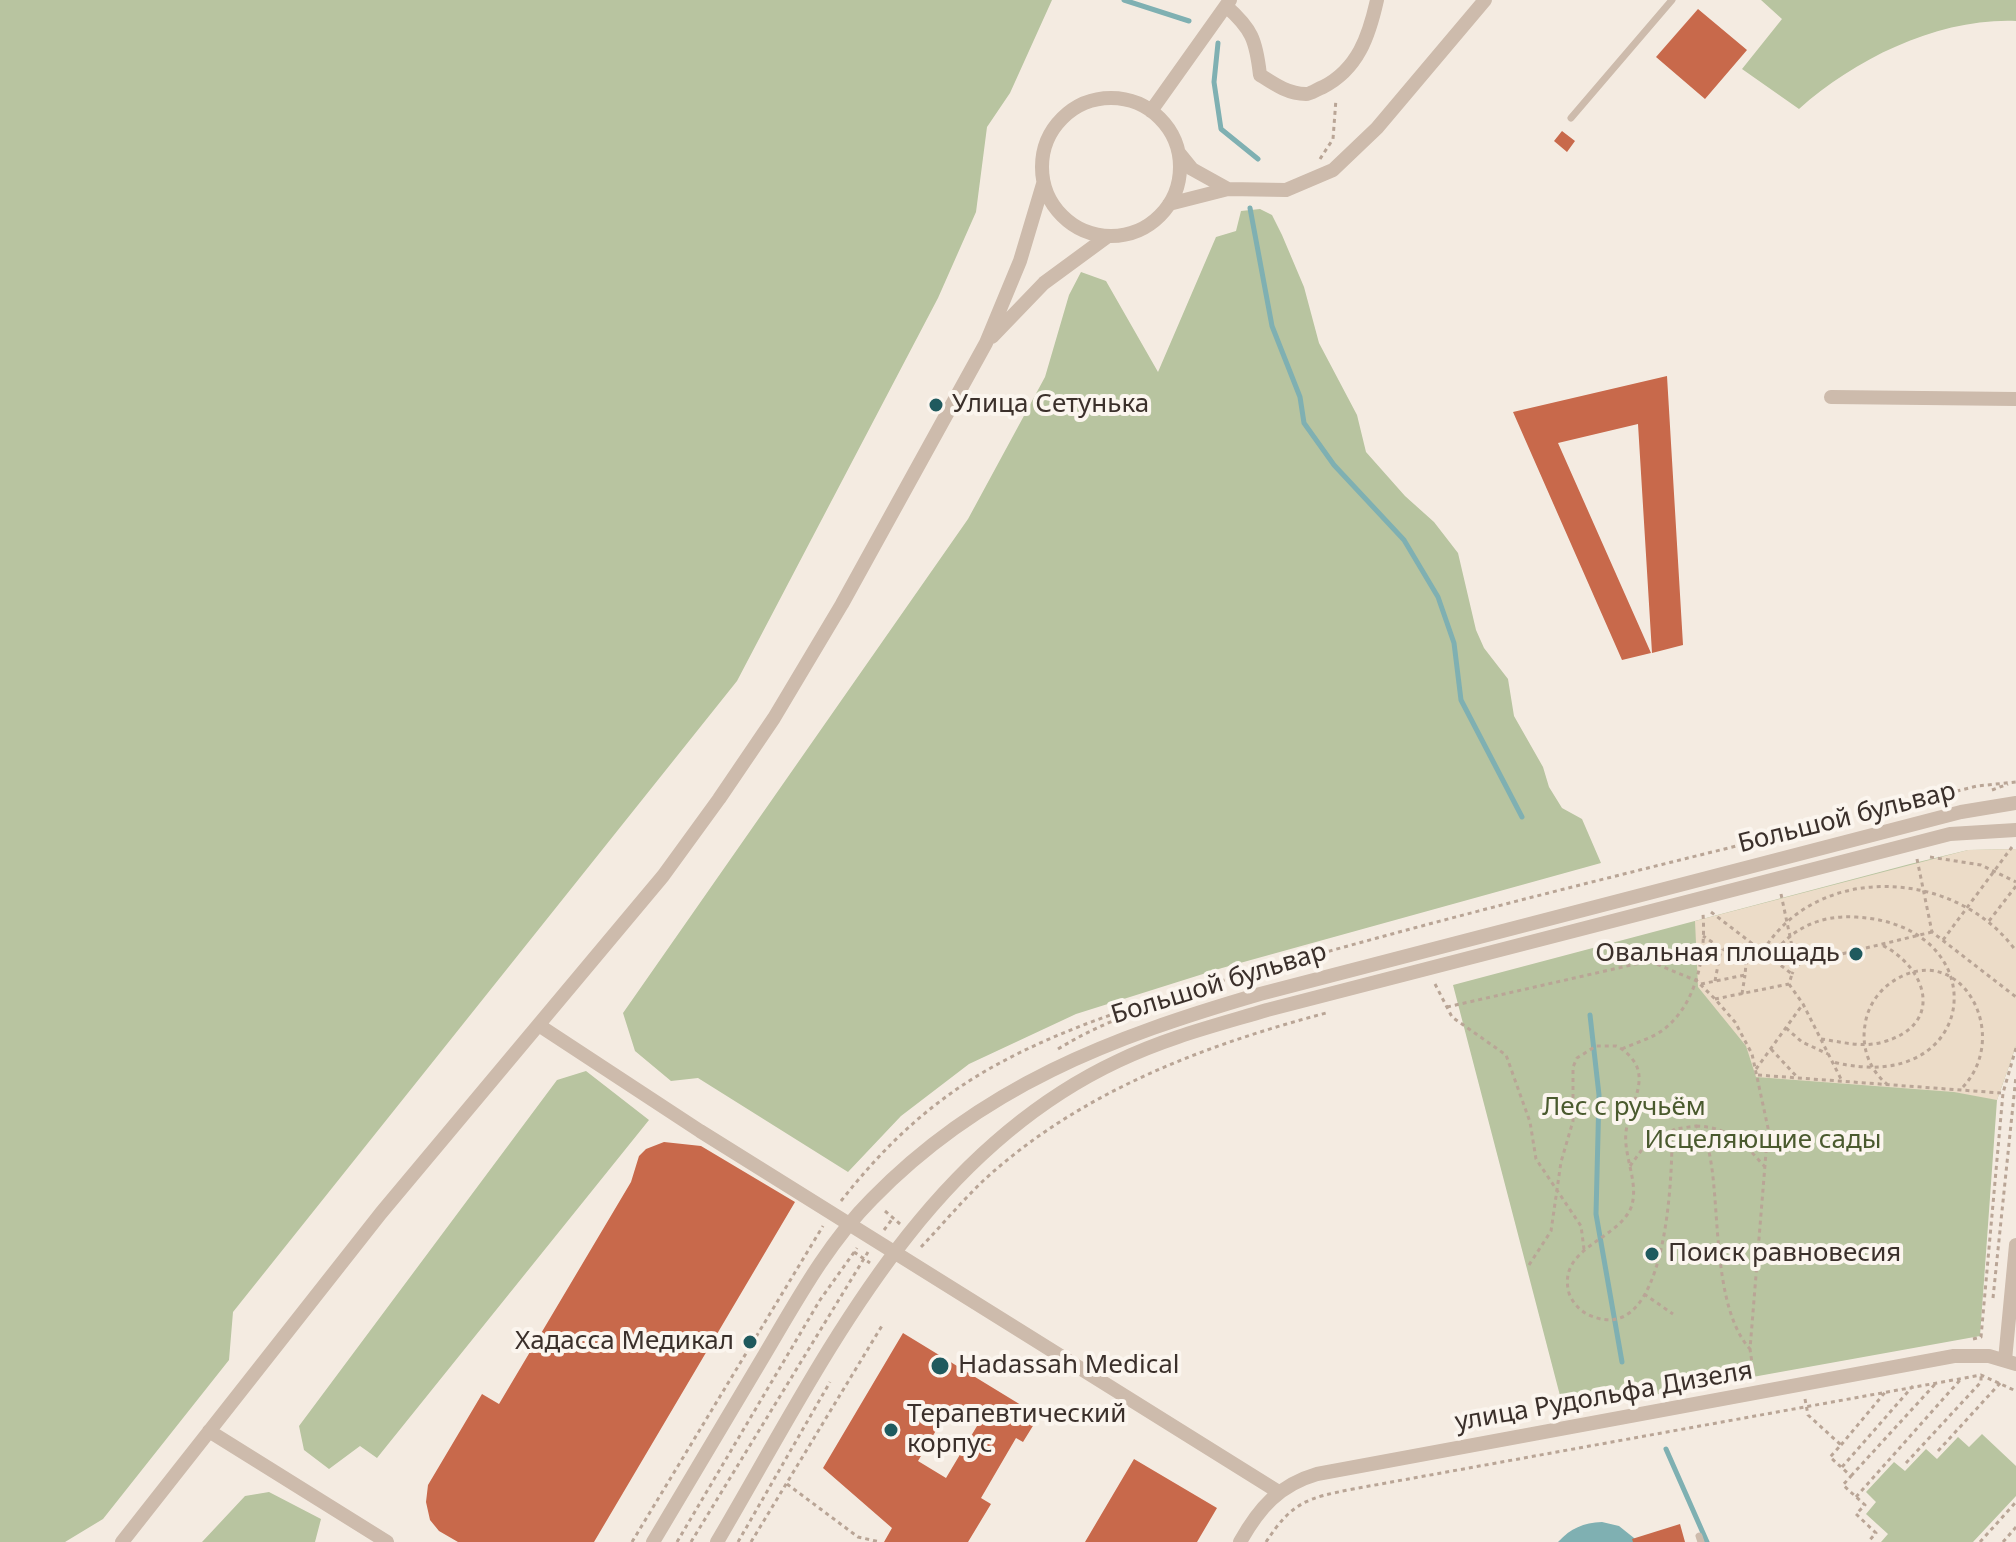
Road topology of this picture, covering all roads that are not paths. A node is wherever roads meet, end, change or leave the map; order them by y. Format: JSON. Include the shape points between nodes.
{"nodes":[{"id":1,"x":1377,"y":0,"type":"edge"},
{"id":2,"x":1485,"y":0,"type":"edge"},
{"id":3,"x":1672,"y":0,"type":"edge"},
{"id":4,"x":1226,"y":2,"type":"edge"},
{"id":5,"x":1151,"y":111,"type":"junction"},
{"id":6,"x":1571,"y":118,"type":"dead end"},
{"id":7,"x":1179,"y":153,"type":"junction"},
{"id":8,"x":1043,"y":184,"type":"junction"},
{"id":9,"x":1228,"y":189,"type":"junction"},
{"id":10,"x":1169,"y":204,"type":"junction"},
{"id":11,"x":1108,"y":236,"type":"junction"},
{"id":12,"x":986,"y":343,"type":"junction"},
{"id":13,"x":1831,"y":397,"type":"dead end"},
{"id":14,"x":2016,"y":399,"type":"edge"},
{"id":15,"x":2016,"y":803,"type":"edge"},
{"id":16,"x":2015,"y":837,"type":"edge"},
{"id":17,"x":540,"y":1026,"type":"junction"},
{"id":18,"x":850,"y":1223,"type":"junction"},
{"id":19,"x":2016,"y":1245,"type":"edge"},
{"id":20,"x":895,"y":1250,"type":"junction"},
{"id":21,"x":2011,"y":1362,"type":"edge"},
{"id":22,"x":209,"y":1431,"type":"junction"},
{"id":23,"x":1277,"y":1491,"type":"junction"},
{"id":24,"x":122,"y":1542,"type":"edge"},
{"id":25,"x":387,"y":1542,"type":"edge"},
{"id":26,"x":653,"y":1542,"type":"edge"},
{"id":27,"x":717,"y":1542,"type":"edge"},
{"id":28,"x":1240,"y":1542,"type":"edge"}],
"edges":[{"from":1,"to":4,"type":"street","via":[[1369,35],[1355,60],[1308,94],[1282,89],[1260,75],[1247,25]]},
{"from":2,"to":9,"type":"street","via":[[1377,128],[1333,170],[1286,190]]},
{"from":3,"to":6,"type":"lane"},
{"from":4,"to":5,"type":"street"},
{"from":5,"to":7,"type":"street","via":[[1164,122]]},
{"from":5,"to":8,"type":"street","via":[[1112,97],[1072,110],[1045,142]]},
{"from":7,"to":9,"type":"street","via":[[1192,169]]},
{"from":7,"to":10,"type":"street","via":[[1177,188]]},
{"from":8,"to":11,"type":"street","via":[[1066,220],[1085,232]]},
{"from":8,"to":12,"type":"street","via":[[1020,261]]},
{"from":9,"to":10,"type":"street"},
{"from":10,"to":11,"type":"street","via":[[1148,226]]},
{"from":11,"to":12,"type":"street","via":[[1044,283]]},
{"from":12,"to":17,"type":"street","via":[[774,718],[663,876]]},
{"from":13,"to":14,"type":"street"},
{"from":15,"to":18,"type":"street","name":"Большой бульвар","via":[[1946,816],[1162,1023],[1099,1046],[997,1100],[950,1131]]},
{"from":16,"to":20,"type":"street","name":"Большой бульвар","via":[[1950,834],[1174,1038],[1065,1089],[1019,1122],[947,1185]]},
{"from":17,"to":18,"type":"street"},
{"from":17,"to":22,"type":"street","via":[[381,1213]]},
{"from":18,"to":20,"type":"street"},
{"from":18,"to":26,"type":"street","name":"Большой бульвар","via":[[803,1289]]},
{"from":19,"to":21,"type":"street"},
{"from":20,"to":23,"type":"street"},
{"from":20,"to":27,"type":"street","name":"Большой бульвар"},
{"from":21,"to":23,"type":"street","name":"улица Рудольфа Дизеля","via":[[1954,1356],[1332,1471],[1297,1479]]},
{"from":22,"to":24,"type":"street"},
{"from":22,"to":25,"type":"street"},
{"from":23,"to":28,"type":"street","name":"улица Рудольфа Дизеля"}]}
